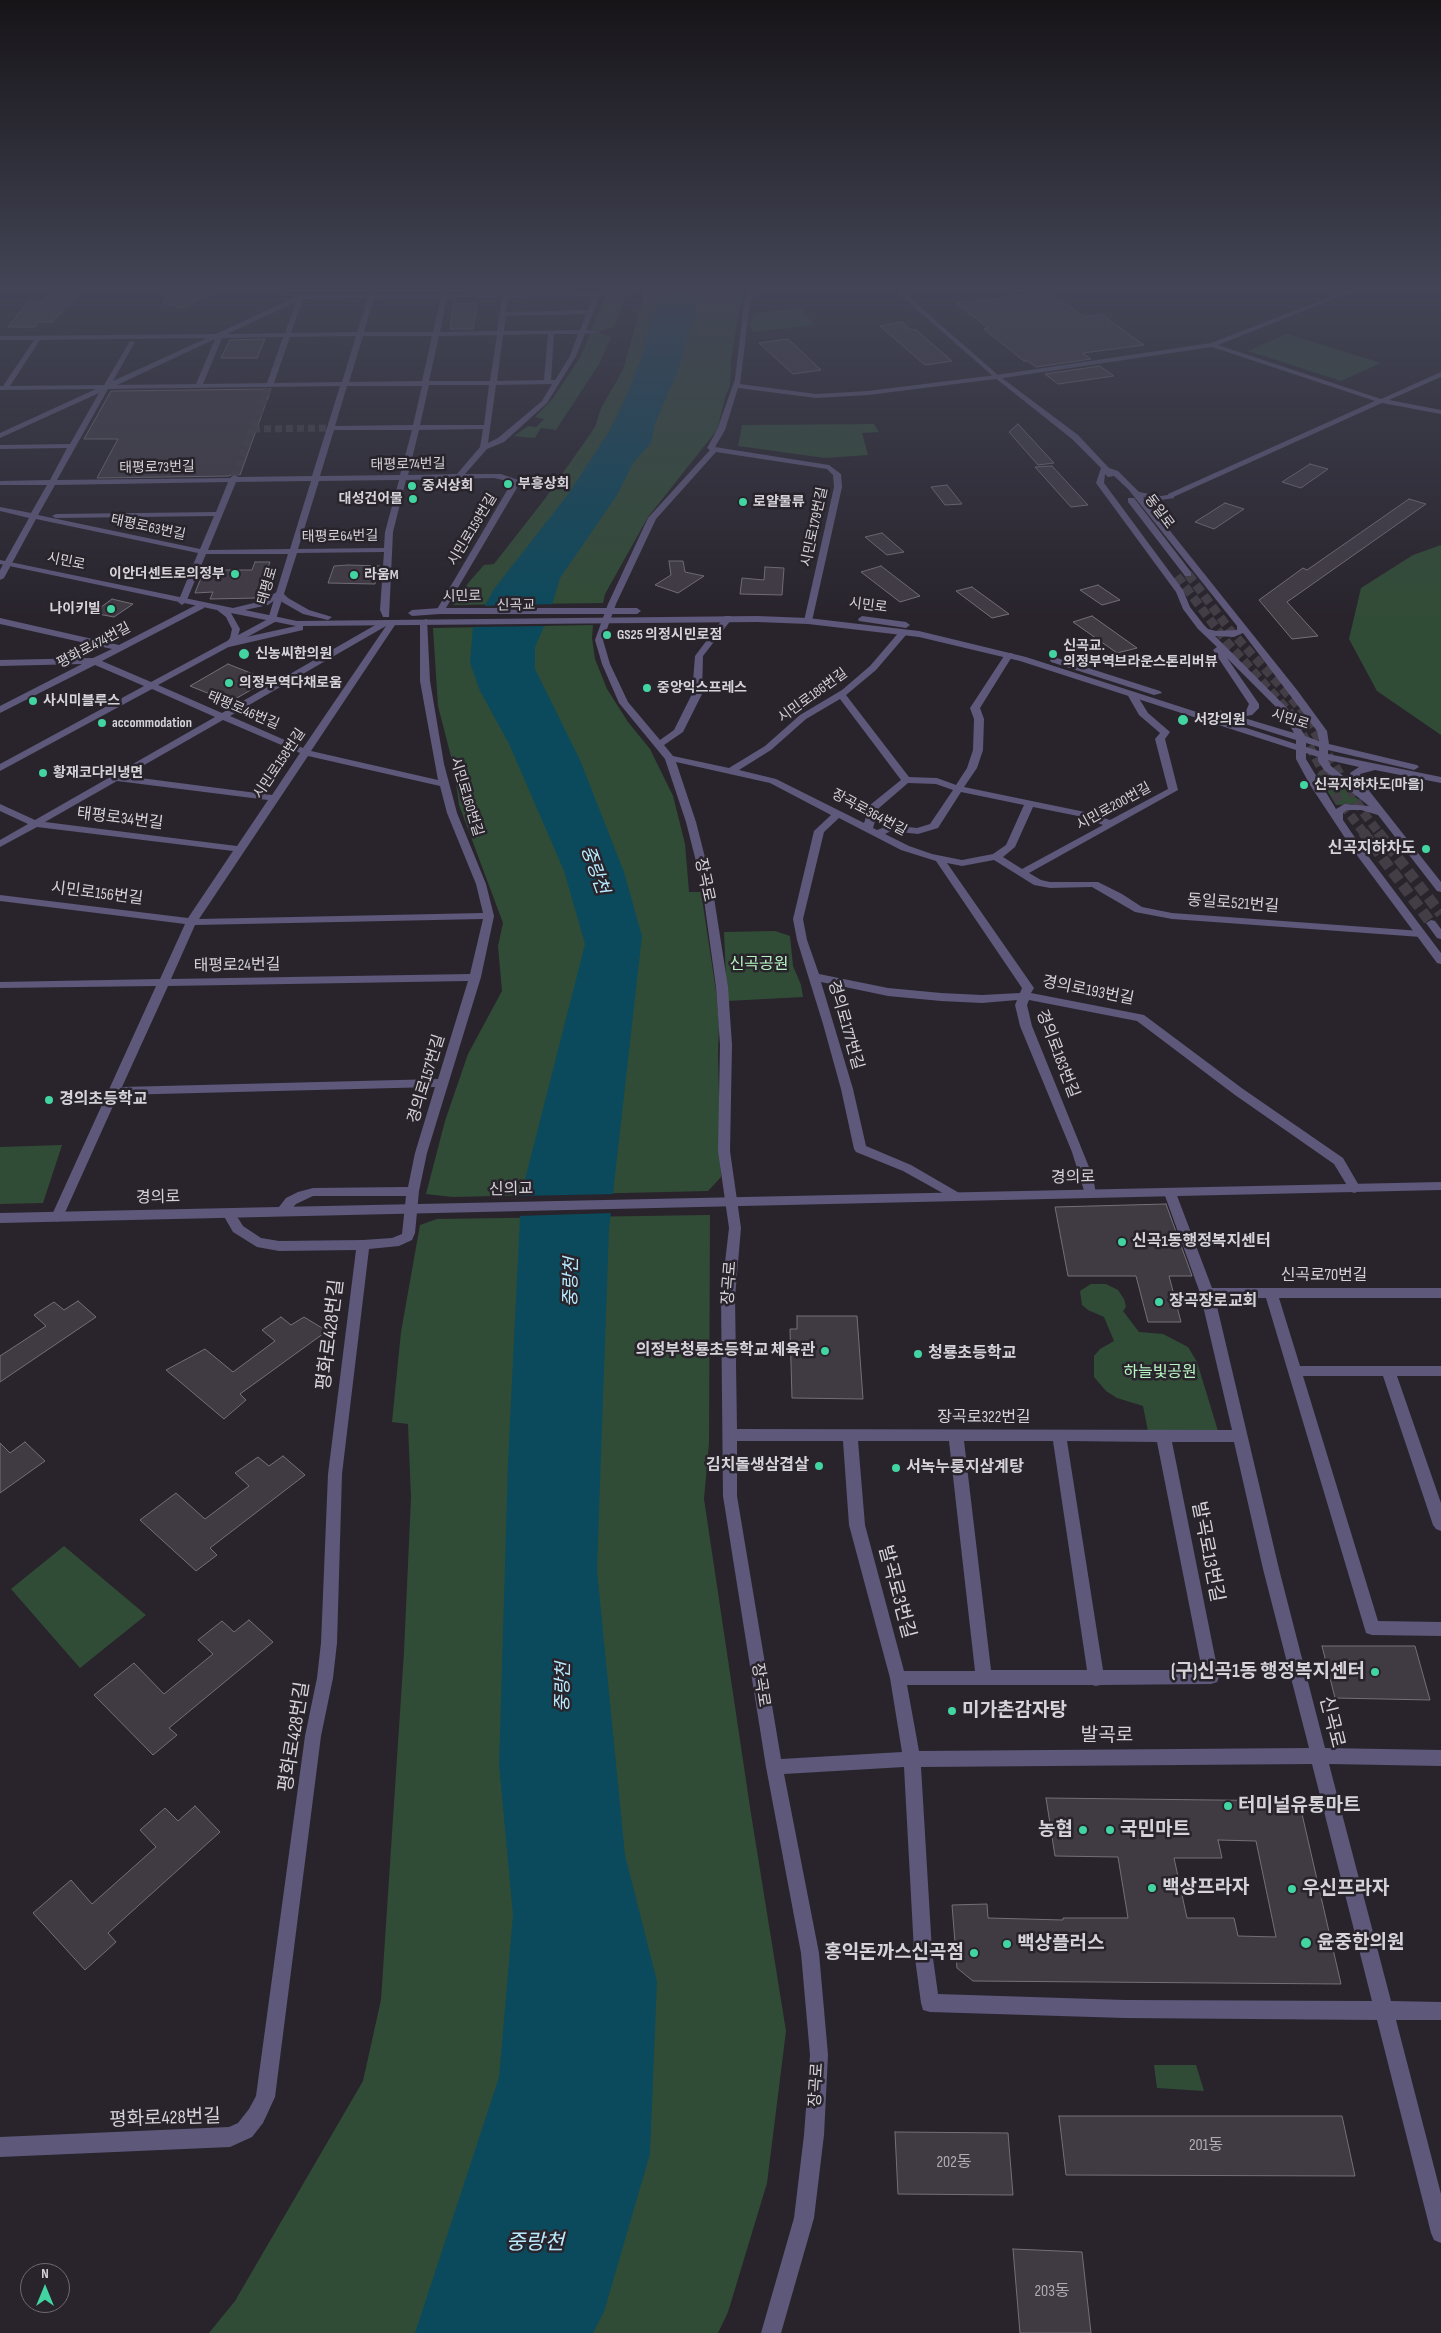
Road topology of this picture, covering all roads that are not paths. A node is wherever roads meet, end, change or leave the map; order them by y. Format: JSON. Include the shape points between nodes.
{"nodes":[{"id":1,"x":77,"y":401,"type":"edge"},
{"id":2,"x":98,"y":401,"type":"edge"},
{"id":3,"x":339,"y":401,"type":"edge"},
{"id":4,"x":422,"y":401,"type":"edge"},
{"id":5,"x":491,"y":401,"type":"edge"},
{"id":6,"x":546,"y":401,"type":"edge"},
{"id":7,"x":729,"y":401,"type":"edge"},
{"id":8,"x":1028,"y":401,"type":"edge"},
{"id":9,"x":1381,"y":401,"type":"joint"},
{"id":10,"x":1441,"y":412,"type":"edge"},
{"id":11,"x":487,"y":427,"type":"junction"},
{"id":12,"x":330,"y":428,"type":"junction"},
{"id":13,"x":416,"y":428,"type":"junction"},
{"id":14,"x":0,"y":436,"type":"edge"},
{"id":15,"x":0,"y":446,"type":"edge"},
{"id":16,"x":72,"y":446,"type":"junction"},
{"id":17,"x":484,"y":447,"type":"junction"},
{"id":18,"x":714,"y":450,"type":"junction"},
{"id":19,"x":1104,"y":469,"type":"junction"},
{"id":20,"x":460,"y":476,"type":"junction"},
{"id":21,"x":498,"y":476,"type":"joint"},
{"id":22,"x":404,"y":477,"type":"junction"},
{"id":23,"x":234,"y":478,"type":"junction"},
{"id":24,"x":315,"y":479,"type":"junction"},
{"id":25,"x":52,"y":482,"type":"junction"},
{"id":26,"x":0,"y":483,"type":"edge"},
{"id":27,"x":1137,"y":494,"type":"junction"},
{"id":28,"x":1171,"y":496,"type":"junction"},
{"id":29,"x":0,"y":509,"type":"edge"},
{"id":30,"x":1149,"y":509,"type":"junction"},
{"id":31,"x":218,"y":514,"type":"junction"},
{"id":32,"x":34,"y":516,"type":"junction"},
{"id":33,"x":388,"y":550,"type":"junction"},
{"id":34,"x":292,"y":551,"type":"junction"},
{"id":35,"x":203,"y":552,"type":"junction"},
{"id":36,"x":4,"y":563,"type":"edge"},
{"id":37,"x":1188,"y":574,"type":"tunnel mouth"},
{"id":38,"x":1177,"y":576,"type":"tunnel mouth"},
{"id":39,"x":0,"y":578,"type":"edge"},
{"id":40,"x":280,"y":593,"type":"junction"},
{"id":41,"x":182,"y":602,"type":"junction"},
{"id":42,"x":201,"y":606,"type":"junction"},
{"id":43,"x":219,"y":609,"type":"junction"},
{"id":44,"x":440,"y":611,"type":"junction"},
{"id":45,"x":603,"y":615,"type":"junction"},
{"id":46,"x":809,"y":617,"type":"junction"},
{"id":47,"x":728,"y":618,"type":"junction"},
{"id":48,"x":272,"y":620,"type":"junction"},
{"id":49,"x":389,"y":620,"type":"junction"},
{"id":50,"x":0,"y":621,"type":"edge"},
{"id":51,"x":327,"y":621,"type":"junction"},
{"id":52,"x":429,"y":621,"type":"junction"},
{"id":53,"x":1241,"y":624,"type":"junction"},
{"id":54,"x":1201,"y":628,"type":"junction"},
{"id":55,"x":903,"y":633,"type":"junction"},
{"id":56,"x":229,"y":644,"type":"junction"},
{"id":57,"x":120,"y":648,"type":"junction"},
{"id":58,"x":1009,"y":655,"type":"junction"},
{"id":59,"x":94,"y":661,"type":"junction"},
{"id":60,"x":0,"y":663,"type":"edge"},
{"id":61,"x":150,"y":687,"type":"junction"},
{"id":62,"x":841,"y":694,"type":"junction"},
{"id":63,"x":1132,"y":694,"type":"junction"},
{"id":64,"x":1199,"y":707,"type":"junction"},
{"id":65,"x":0,"y":710,"type":"edge"},
{"id":66,"x":222,"y":717,"type":"junction"},
{"id":67,"x":1301,"y":743,"type":"junction"},
{"id":68,"x":660,"y":744,"type":"junction"},
{"id":69,"x":1323,"y":750,"type":"junction"},
{"id":70,"x":305,"y":752,"type":"junction"},
{"id":71,"x":670,"y":758,"type":"junction"},
{"id":72,"x":0,"y":768,"type":"edge"},
{"id":73,"x":731,"y":771,"type":"junction"},
{"id":74,"x":1390,"y":771,"type":"junction"},
{"id":75,"x":1441,"y":772,"type":"edge"},
{"id":76,"x":116,"y":778,"type":"junction"},
{"id":77,"x":906,"y":780,"type":"junction"},
{"id":78,"x":1441,"y":780,"type":"edge"},
{"id":79,"x":444,"y":784,"type":"junction"},
{"id":80,"x":958,"y":789,"type":"junction"},
{"id":81,"x":274,"y":798,"type":"junction"},
{"id":82,"x":1030,"y":804,"type":"junction"},
{"id":83,"x":1375,"y":806,"type":"junction"},
{"id":84,"x":0,"y":807,"type":"edge"},
{"id":85,"x":839,"y":813,"type":"junction"},
{"id":86,"x":1385,"y":816,"type":"junction"},
{"id":87,"x":1338,"y":820,"type":"junction"},
{"id":88,"x":36,"y":824,"type":"junction"},
{"id":89,"x":1111,"y":824,"type":"junction"},
{"id":90,"x":872,"y":832,"type":"junction"},
{"id":91,"x":0,"y":844,"type":"edge"},
{"id":92,"x":240,"y":849,"type":"junction"},
{"id":93,"x":996,"y":857,"type":"junction"},
{"id":94,"x":940,"y":860,"type":"junction"},
{"id":95,"x":1022,"y":873,"type":"junction"},
{"id":96,"x":1441,"y":889,"type":"edge"},
{"id":97,"x":0,"y":898,"type":"edge"},
{"id":98,"x":489,"y":916,"type":"junction"},
{"id":99,"x":191,"y":922,"type":"junction"},
{"id":100,"x":1431,"y":923,"type":"tunnel mouth"},
{"id":101,"x":1422,"y":934,"type":"junction"},
{"id":102,"x":1441,"y":936,"type":"edge"},
{"id":103,"x":1441,"y":961,"type":"edge"},
{"id":104,"x":814,"y":976,"type":"junction"},
{"id":105,"x":475,"y":977,"type":"junction"},
{"id":106,"x":161,"y":983,"type":"junction"},
{"id":107,"x":0,"y":986,"type":"edge"},
{"id":108,"x":1026,"y":996,"type":"junction"},
{"id":109,"x":442,"y":1083,"type":"junction"},
{"id":110,"x":113,"y":1091,"type":"junction"},
{"id":111,"x":1441,"y":1186,"type":"edge"},
{"id":112,"x":1355,"y":1189,"type":"junction"},
{"id":113,"x":413,"y":1191,"type":"junction"},
{"id":114,"x":1170,"y":1193,"type":"junction"},
{"id":115,"x":1090,"y":1194,"type":"junction"},
{"id":116,"x":957,"y":1197,"type":"junction"},
{"id":117,"x":732,"y":1201,"type":"junction"},
{"id":118,"x":706,"y":1202,"type":"joint"},
{"id":119,"x":316,"y":1211,"type":"joint"},
{"id":120,"x":281,"y":1212,"type":"junction"},
{"id":121,"x":228,"y":1213,"type":"junction"},
{"id":122,"x":57,"y":1216,"type":"junction"},
{"id":123,"x":0,"y":1218,"type":"edge"},
{"id":124,"x":363,"y":1246,"type":"junction"},
{"id":125,"x":1207,"y":1293,"type":"junction"},
{"id":126,"x":1271,"y":1293,"type":"junction"},
{"id":127,"x":1441,"y":1293,"type":"edge"},
{"id":128,"x":1294,"y":1371,"type":"junction"},
{"id":129,"x":1441,"y":1371,"type":"edge"},
{"id":130,"x":1388,"y":1372,"type":"junction"},
{"id":131,"x":728,"y":1434,"type":"junction"},
{"id":132,"x":850,"y":1435,"type":"junction"},
{"id":133,"x":956,"y":1435,"type":"junction"},
{"id":134,"x":1060,"y":1435,"type":"junction"},
{"id":135,"x":1163,"y":1435,"type":"junction"},
{"id":136,"x":1240,"y":1436,"type":"junction"},
{"id":137,"x":1441,"y":1525,"type":"edge"},
{"id":138,"x":1441,"y":1629,"type":"edge"},
{"id":139,"x":898,"y":1678,"type":"junction"},
{"id":140,"x":984,"y":1678,"type":"junction"},
{"id":141,"x":1096,"y":1679,"type":"junction"},
{"id":142,"x":1318,"y":1756,"type":"junction"},
{"id":143,"x":1441,"y":1758,"type":"edge"},
{"id":144,"x":912,"y":1759,"type":"junction"},
{"id":145,"x":774,"y":1767,"type":"junction"},
{"id":146,"x":1384,"y":2011,"type":"junction"},
{"id":147,"x":1441,"y":2011,"type":"edge"},
{"id":148,"x":0,"y":2148,"type":"edge"},
{"id":149,"x":1441,"y":2233,"type":"edge"},
{"id":150,"x":771,"y":2333,"type":"edge"}],
"edges":[{"from":1,"to":14,"type":"street"},
{"from":2,"to":16,"type":"street"},
{"from":3,"to":12,"type":"street","name":"태평로"},
{"from":4,"to":13,"type":"street"},
{"from":5,"to":11,"type":"street"},
{"from":6,"to":17,"type":"street","via":[[502,440]]},
{"from":7,"to":18,"type":"street","name":"장곡로","via":[[721,430],[711,448]]},
{"from":8,"to":19,"type":"street","name":"동일로","via":[[1075,436]]},
{"from":9,"to":10,"type":"street"},
{"from":9,"to":28,"type":"street"},
{"from":11,"to":13,"type":"street"},
{"from":11,"to":17,"type":"street"},
{"from":12,"to":13,"type":"street"},
{"from":12,"to":24,"type":"street","name":"태평로"},
{"from":13,"to":22,"type":"street"},
{"from":15,"to":16,"type":"street"},
{"from":16,"to":25,"type":"street"},
{"from":17,"to":20,"type":"street"},
{"from":18,"to":45,"type":"street","name":"장곡로","via":[[652,518]]},
{"from":18,"to":46,"type":"street","name":"시민로179번길","via":[[829,467],[837,474],[838,486]]},
{"from":19,"to":27,"type":"street","via":[[1115,473]]},
{"from":19,"to":37,"type":"street","name":"동일로","via":[[1118,482]]},
{"from":19,"to":38,"type":"street","name":"동일로","via":[[1106,483]]},
{"from":19,"to":54,"type":"street","via":[[1100,483],[1180,592]]},
{"from":20,"to":21,"type":"street","name":"태평로74번길"},
{"from":20,"to":22,"type":"street","name":"태평로74번길"},
{"from":21,"to":44,"type":"street","name":"시민로159번길","via":[[516,481]]},
{"from":22,"to":24,"type":"street","name":"태평로74번길"},
{"from":22,"to":33,"type":"street","via":[[389,532]]},
{"from":23,"to":24,"type":"street","name":"태평로73번길"},
{"from":23,"to":25,"type":"street","name":"태평로73번길"},
{"from":23,"to":31,"type":"street"},
{"from":24,"to":34,"type":"street","name":"태평로"},
{"from":25,"to":26,"type":"street","name":"태평로73번길"},
{"from":25,"to":32,"type":"street"},
{"from":27,"to":28,"type":"street","via":[[1161,498]]},
{"from":27,"to":30,"type":"street"},
{"from":28,"to":30,"type":"street"},
{"from":29,"to":32,"type":"street","name":"태평로63번길"},
{"from":30,"to":53,"type":"street"},
{"from":31,"to":32,"type":"street"},
{"from":31,"to":35,"type":"street"},
{"from":32,"to":35,"type":"street","name":"태평로63번길"},
{"from":32,"to":36,"type":"street"},
{"from":33,"to":34,"type":"street","name":"태평로64번길"},
{"from":33,"to":49,"type":"street","via":[[384,610]]},
{"from":34,"to":35,"type":"street","name":"태평로63번길"},
{"from":34,"to":40,"type":"street","name":"태평로"},
{"from":35,"to":41,"type":"street"},
{"from":36,"to":39,"type":"street"},
{"from":36,"to":41,"type":"street","name":"시민로"},
{"from":40,"to":43,"type":"street","via":[[272,600],[249,608]]},
{"from":40,"to":48,"type":"street","name":"태평로"},
{"from":40,"to":51,"type":"street","via":[[285,600]]},
{"from":41,"to":42,"type":"street","name":"시민로"},
{"from":42,"to":43,"type":"street","name":"시민로"},
{"from":42,"to":57,"type":"street","name":"평화로474번길"},
{"from":43,"to":48,"type":"street","name":"시민로"},
{"from":43,"to":56,"type":"street","via":[[230,616],[236,629]]},
{"from":44,"to":45,"type":"street","name":"시민로"},
{"from":44,"to":49,"type":"street","name":"시민로"},
{"from":45,"to":46,"type":"street","name":"시민로"},
{"from":45,"to":47,"type":"street","name":"시민로"},
{"from":45,"to":52,"type":"street","name":"신곡교"},
{"from":45,"to":68,"type":"street","name":"장곡로","via":[[600,640],[606,664],[624,703]]},
{"from":46,"to":47,"type":"street","name":"시민로"},
{"from":46,"to":55,"type":"street","name":"시민로"},
{"from":46,"to":64,"type":"street","name":"시민로","via":[[886,621],[1008,647]]},
{"from":47,"to":68,"type":"street","via":[[699,656],[697,694],[678,732]]},
{"from":48,"to":51,"type":"street","name":"시민로","via":[[297,624]]},
{"from":48,"to":56,"type":"street","name":"태평로"},
{"from":49,"to":51,"type":"street","name":"시민로"},
{"from":49,"to":52,"type":"street","name":"시민로"},
{"from":49,"to":66,"type":"street"},
{"from":49,"to":70,"type":"street","name":"시민로158번길"},
{"from":50,"to":57,"type":"street"},
{"from":51,"to":56,"type":"street"},
{"from":52,"to":79,"type":"street","name":"시민로160번길","via":[[425,681]]},
{"from":53,"to":54,"type":"street","via":[[1240,632],[1230,635]]},
{"from":53,"to":69,"type":"street","via":[[1313,718],[1323,734]]},
{"from":54,"to":64,"type":"street","via":[[1255,706],[1251,712],[1241,715]]},
{"from":54,"to":67,"type":"street","via":[[1280,705],[1292,720]]},
{"from":55,"to":58,"type":"street","name":"시민로","via":[[950,640]]},
{"from":55,"to":62,"type":"street","name":"시민로186번길","via":[[873,668]]},
{"from":56,"to":61,"type":"street","name":"태평로"},
{"from":57,"to":59,"type":"street","name":"평화로474번길"},
{"from":58,"to":63,"type":"street","name":"시민로"},
{"from":58,"to":80,"type":"street","via":[[975,708],[979,719],[978,750],[972,768]]},
{"from":59,"to":60,"type":"street"},
{"from":59,"to":61,"type":"street","name":"태평로46번길"},
{"from":59,"to":65,"type":"street","name":"평화로474번길"},
{"from":61,"to":66,"type":"street","name":"태평로46번길"},
{"from":61,"to":72,"type":"street","name":"태평로"},
{"from":62,"to":73,"type":"street","name":"시민로186번길"},
{"from":62,"to":77,"type":"street"},
{"from":63,"to":67,"type":"street","name":"시민로"},
{"from":63,"to":89,"type":"street","name":"시민로200번길","via":[[1144,715],[1165,732],[1160,739],[1173,790]]},
{"from":64,"to":67,"type":"street","name":"시민로"},
{"from":66,"to":70,"type":"street","name":"태평로46번길"},
{"from":66,"to":76,"type":"street"},
{"from":67,"to":69,"type":"street","name":"시민로"},
{"from":67,"to":87,"type":"street","via":[[1304,767]]},
{"from":68,"to":71,"type":"street","name":"장곡로"},
{"from":69,"to":74,"type":"street","name":"시민로"},
{"from":69,"to":75,"type":"street","name":"시민로"},
{"from":69,"to":83,"type":"street","via":[[1325,765],[1331,772]]},
{"from":70,"to":79,"type":"street","name":"태평로46번길"},
{"from":70,"to":81,"type":"street","name":"시민로158번길"},
{"from":71,"to":73,"type":"street","name":"장곡로364번길"},
{"from":71,"to":117,"type":"street","name":"장곡로","via":[[707,885],[722,988],[726,1045],[724,1151]]},
{"from":73,"to":85,"type":"street","name":"장곡로364번길","via":[[773,781]]},
{"from":74,"to":78,"type":"street","name":"시민로"},
{"from":74,"to":83,"type":"street","via":[[1367,768],[1355,773],[1358,783]]},
{"from":76,"to":81,"type":"street"},
{"from":76,"to":88,"type":"street"},
{"from":77,"to":80,"type":"street","via":[[936,781]]},
{"from":77,"to":90,"type":"street","via":[[874,807]]},
{"from":79,"to":98,"type":"street","name":"시민로160번길","via":[[481,884]]},
{"from":80,"to":82,"type":"street"},
{"from":80,"to":90,"type":"street","via":[[934,826],[918,831],[890,828]]},
{"from":81,"to":92,"type":"street","name":"시민로158번길"},
{"from":82,"to":89,"type":"street"},
{"from":82,"to":93,"type":"street","via":[[1010,847]]},
{"from":83,"to":86,"type":"street"},
{"from":84,"to":88,"type":"street","name":"태평로34번길"},
{"from":85,"to":90,"type":"street","name":"장곡로364번길"},
{"from":85,"to":104,"type":"street","name":"경의로177번길","via":[[819,830],[798,919]]},
{"from":86,"to":87,"type":"street","via":[[1372,809],[1352,806],[1339,810]]},
{"from":86,"to":96,"type":"street"},
{"from":87,"to":101,"type":"street"},
{"from":88,"to":91,"type":"street"},
{"from":88,"to":92,"type":"street","name":"태평로34번길"},
{"from":89,"to":95,"type":"street","name":"시민로200번길"},
{"from":90,"to":94,"type":"street","name":"장곡로364번길"},
{"from":92,"to":99,"type":"street","name":"시민로158번길"},
{"from":93,"to":94,"type":"street","name":"장곡로364번길","via":[[962,863]]},
{"from":93,"to":95,"type":"street"},
{"from":94,"to":108,"type":"street","name":"경의로183번길","via":[[1028,988]]},
{"from":95,"to":101,"type":"street","name":"동일로521번길","via":[[1038,883],[1050,885],[1094,884],[1138,910],[1172,916]]},
{"from":97,"to":99,"type":"street","name":"시민로156번길"},
{"from":98,"to":99,"type":"street"},
{"from":98,"to":105,"type":"street","name":"시민로160번길"},
{"from":99,"to":106,"type":"street","name":"시민로158번길"},
{"from":100,"to":102,"type":"street"},
{"from":101,"to":103,"type":"street"},
{"from":104,"to":108,"type":"street","name":"경의로193번길","via":[[888,992],[982,999]]},
{"from":104,"to":116,"type":"street","name":"경의로177번길","via":[[849,1097],[860,1149],[907,1168]]},
{"from":105,"to":106,"type":"street","name":"태평로24번길"},
{"from":105,"to":109,"type":"street","name":"경의로157번길"},
{"from":106,"to":107,"type":"street","name":"태평로24번길"},
{"from":106,"to":110,"type":"street","name":"시민로158번길"},
{"from":108,"to":112,"type":"street","name":"경의로193번길","via":[[1140,1018],[1339,1161]]},
{"from":108,"to":115,"type":"street","name":"경의로183번길","via":[[1021,1005],[1026,1026],[1078,1152]]},
{"from":109,"to":110,"type":"street"},
{"from":109,"to":113,"type":"street","name":"경의로157번길"},
{"from":110,"to":122,"type":"street","name":"시민로158번길"},
{"from":111,"to":112,"type":"street","name":"경의로"},
{"from":112,"to":114,"type":"street","name":"경의로"},
{"from":113,"to":120,"type":"street","via":[[313,1192],[291,1201]]},
{"from":113,"to":124,"type":"street","name":"경의로157번길","via":[[407,1237],[394,1243]]},
{"from":114,"to":115,"type":"street","name":"경의로"},
{"from":114,"to":125,"type":"street","name":"신곡로"},
{"from":115,"to":116,"type":"street","name":"경의로"},
{"from":116,"to":117,"type":"street","name":"경의로"},
{"from":117,"to":118,"type":"street","name":"경의로"},
{"from":117,"to":131,"type":"street","name":"장곡로","via":[[735,1228],[728,1297]]},
{"from":118,"to":119,"type":"street","name":"신의교"},
{"from":119,"to":120,"type":"street","name":"경의로"},
{"from":120,"to":121,"type":"street","name":"경의로"},
{"from":121,"to":122,"type":"street","name":"경의로"},
{"from":121,"to":124,"type":"street","via":[[238,1228],[257,1242],[288,1246]]},
{"from":122,"to":123,"type":"street","name":"경의로"},
{"from":124,"to":148,"type":"street","name":"평화로428번길","via":[[335,1474],[325,1678],[313,1736],[265,2098],[245,2130],[230,2137]]},
{"from":125,"to":126,"type":"street","name":"신곡로70번길"},
{"from":125,"to":136,"type":"street","name":"신곡로"},
{"from":126,"to":127,"type":"street","name":"신곡로70번길"},
{"from":126,"to":128,"type":"street"},
{"from":128,"to":130,"type":"street"},
{"from":128,"to":138,"type":"street","via":[[1372,1628]]},
{"from":129,"to":130,"type":"street"},
{"from":130,"to":137,"type":"street"},
{"from":131,"to":132,"type":"street","name":"장곡로322번길"},
{"from":131,"to":145,"type":"street","name":"장곡로","via":[[730,1496]]},
{"from":132,"to":133,"type":"street","name":"장곡로322번길"},
{"from":132,"to":139,"type":"street","name":"발곡로3번길","via":[[857,1525]]},
{"from":133,"to":134,"type":"street","name":"장곡로322번길"},
{"from":133,"to":140,"type":"street"},
{"from":134,"to":135,"type":"street","name":"장곡로322번길"},
{"from":134,"to":141,"type":"street"},
{"from":135,"to":136,"type":"street","name":"장곡로322번길"},
{"from":135,"to":141,"type":"street","name":"발곡로13번길","via":[[1211,1677]]},
{"from":136,"to":142,"type":"street","name":"신곡로"},
{"from":139,"to":140,"type":"street"},
{"from":139,"to":144,"type":"street","name":"발곡로3번길"},
{"from":140,"to":141,"type":"street"},
{"from":142,"to":143,"type":"street","name":"발곡로"},
{"from":142,"to":144,"type":"street","name":"발곡로"},
{"from":142,"to":146,"type":"street","name":"신곡로"},
{"from":144,"to":145,"type":"street","name":"발곡로"},
{"from":144,"to":146,"type":"street","name":"발곡로3번길","via":[[922,1951],[930,2003],[1125,2009]]},
{"from":145,"to":150,"type":"street","name":"장곡로","via":[[810,1953],[819,2055],[804,2218]]},
{"from":146,"to":147,"type":"street"},
{"from":146,"to":149,"type":"street","name":"신곡로"}]}
